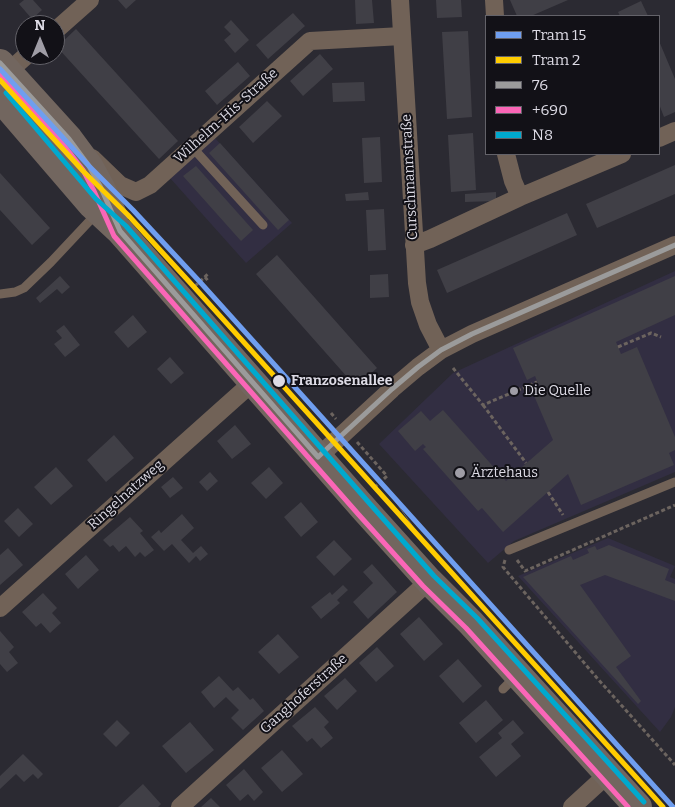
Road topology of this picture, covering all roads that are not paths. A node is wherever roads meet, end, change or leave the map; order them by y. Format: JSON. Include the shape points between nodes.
{"nodes":[{"id":1,"x":90,"y":0,"type":"edge"},
{"id":2,"x":400,"y":0,"type":"edge"},
{"id":3,"x":494,"y":0,"type":"edge"},
{"id":4,"x":495,"y":15,"type":"edge"},
{"id":5,"x":65,"y":21,"type":"edge"},
{"id":6,"x":402,"y":36,"type":"junction"},
{"id":7,"x":12,"y":63,"type":"edge"},
{"id":8,"x":4,"y":107,"type":"edge"},
{"id":9,"x":675,"y":131,"type":"edge"},
{"id":10,"x":660,"y":138,"type":"edge"},
{"id":11,"x":69,"y":139,"type":"junction"},
{"id":12,"x":192,"y":147,"type":"junction"},
{"id":13,"x":506,"y":155,"type":"edge"},
{"id":14,"x":620,"y":155,"type":"edge"},
{"id":15,"x":520,"y":197,"type":"junction"},
{"id":16,"x":98,"y":211,"type":"junction"},
{"id":17,"x":263,"y":225,"type":"dead end"},
{"id":18,"x":120,"y":231,"type":"junction"},
{"id":19,"x":414,"y":245,"type":"junction"},
{"id":20,"x":675,"y":245,"type":"edge"},
{"id":21,"x":0,"y":294,"type":"edge"},
{"id":22,"x":441,"y":350,"type":"junction"},
{"id":23,"x":253,"y":382,"type":"junction"},
{"id":24,"x":318,"y":457,"type":"junction"},
{"id":25,"x":675,"y":482,"type":"edge"},
{"id":26,"x":509,"y":550,"type":"road end"},
{"id":27,"x":429,"y":581,"type":"junction"},
{"id":28,"x":0,"y":608,"type":"edge"},
{"id":29,"x":608,"y":774,"type":"junction"},
{"id":30,"x":180,"y":807,"type":"edge"},
{"id":31,"x":572,"y":807,"type":"edge"},
{"id":32,"x":638,"y":807,"type":"edge"}],
"edges":[{"from":1,"to":5,"type":"street"},
{"from":2,"to":6,"type":"street","name":"Curschmannstraße"},
{"from":3,"to":4,"type":"street"},
{"from":6,"to":12,"type":"street","name":"Wilhelm-His-Straße","via":[[310,41]]},
{"from":6,"to":19,"type":"street","name":"Curschmannstraße"},
{"from":7,"to":11,"type":"main road"},
{"from":8,"to":16,"type":"main road"},
{"from":9,"to":10,"type":"street"},
{"from":11,"to":12,"type":"street","name":"Wilhelm-His-Straße","via":[[120,184],[136,192],[150,185]]},
{"from":11,"to":18,"type":"main road","via":[[101,188]]},
{"from":12,"to":17,"type":"lane"},
{"from":13,"to":15,"type":"street"},
{"from":14,"to":15,"type":"street"},
{"from":15,"to":19,"type":"street"},
{"from":16,"to":18,"type":"main road"},
{"from":16,"to":21,"type":"lane","via":[[24,288]]},
{"from":18,"to":23,"type":"main road"},
{"from":19,"to":22,"type":"street","name":"Curschmannstraße","via":[[420,302]]},
{"from":20,"to":22,"type":"street"},
{"from":22,"to":24,"type":"street","via":[[392,389]]},
{"from":23,"to":24,"type":"main road"},
{"from":23,"to":28,"type":"street","name":"Ringelnatzweg"},
{"from":24,"to":27,"type":"main road"},
{"from":25,"to":26,"type":"lane"},
{"from":27,"to":29,"type":"main road","via":[[471,623],[510,682]]},
{"from":27,"to":30,"type":"street","name":"Ganghoferstraße"},
{"from":29,"to":31,"type":"street"},
{"from":29,"to":32,"type":"main road"}]}
